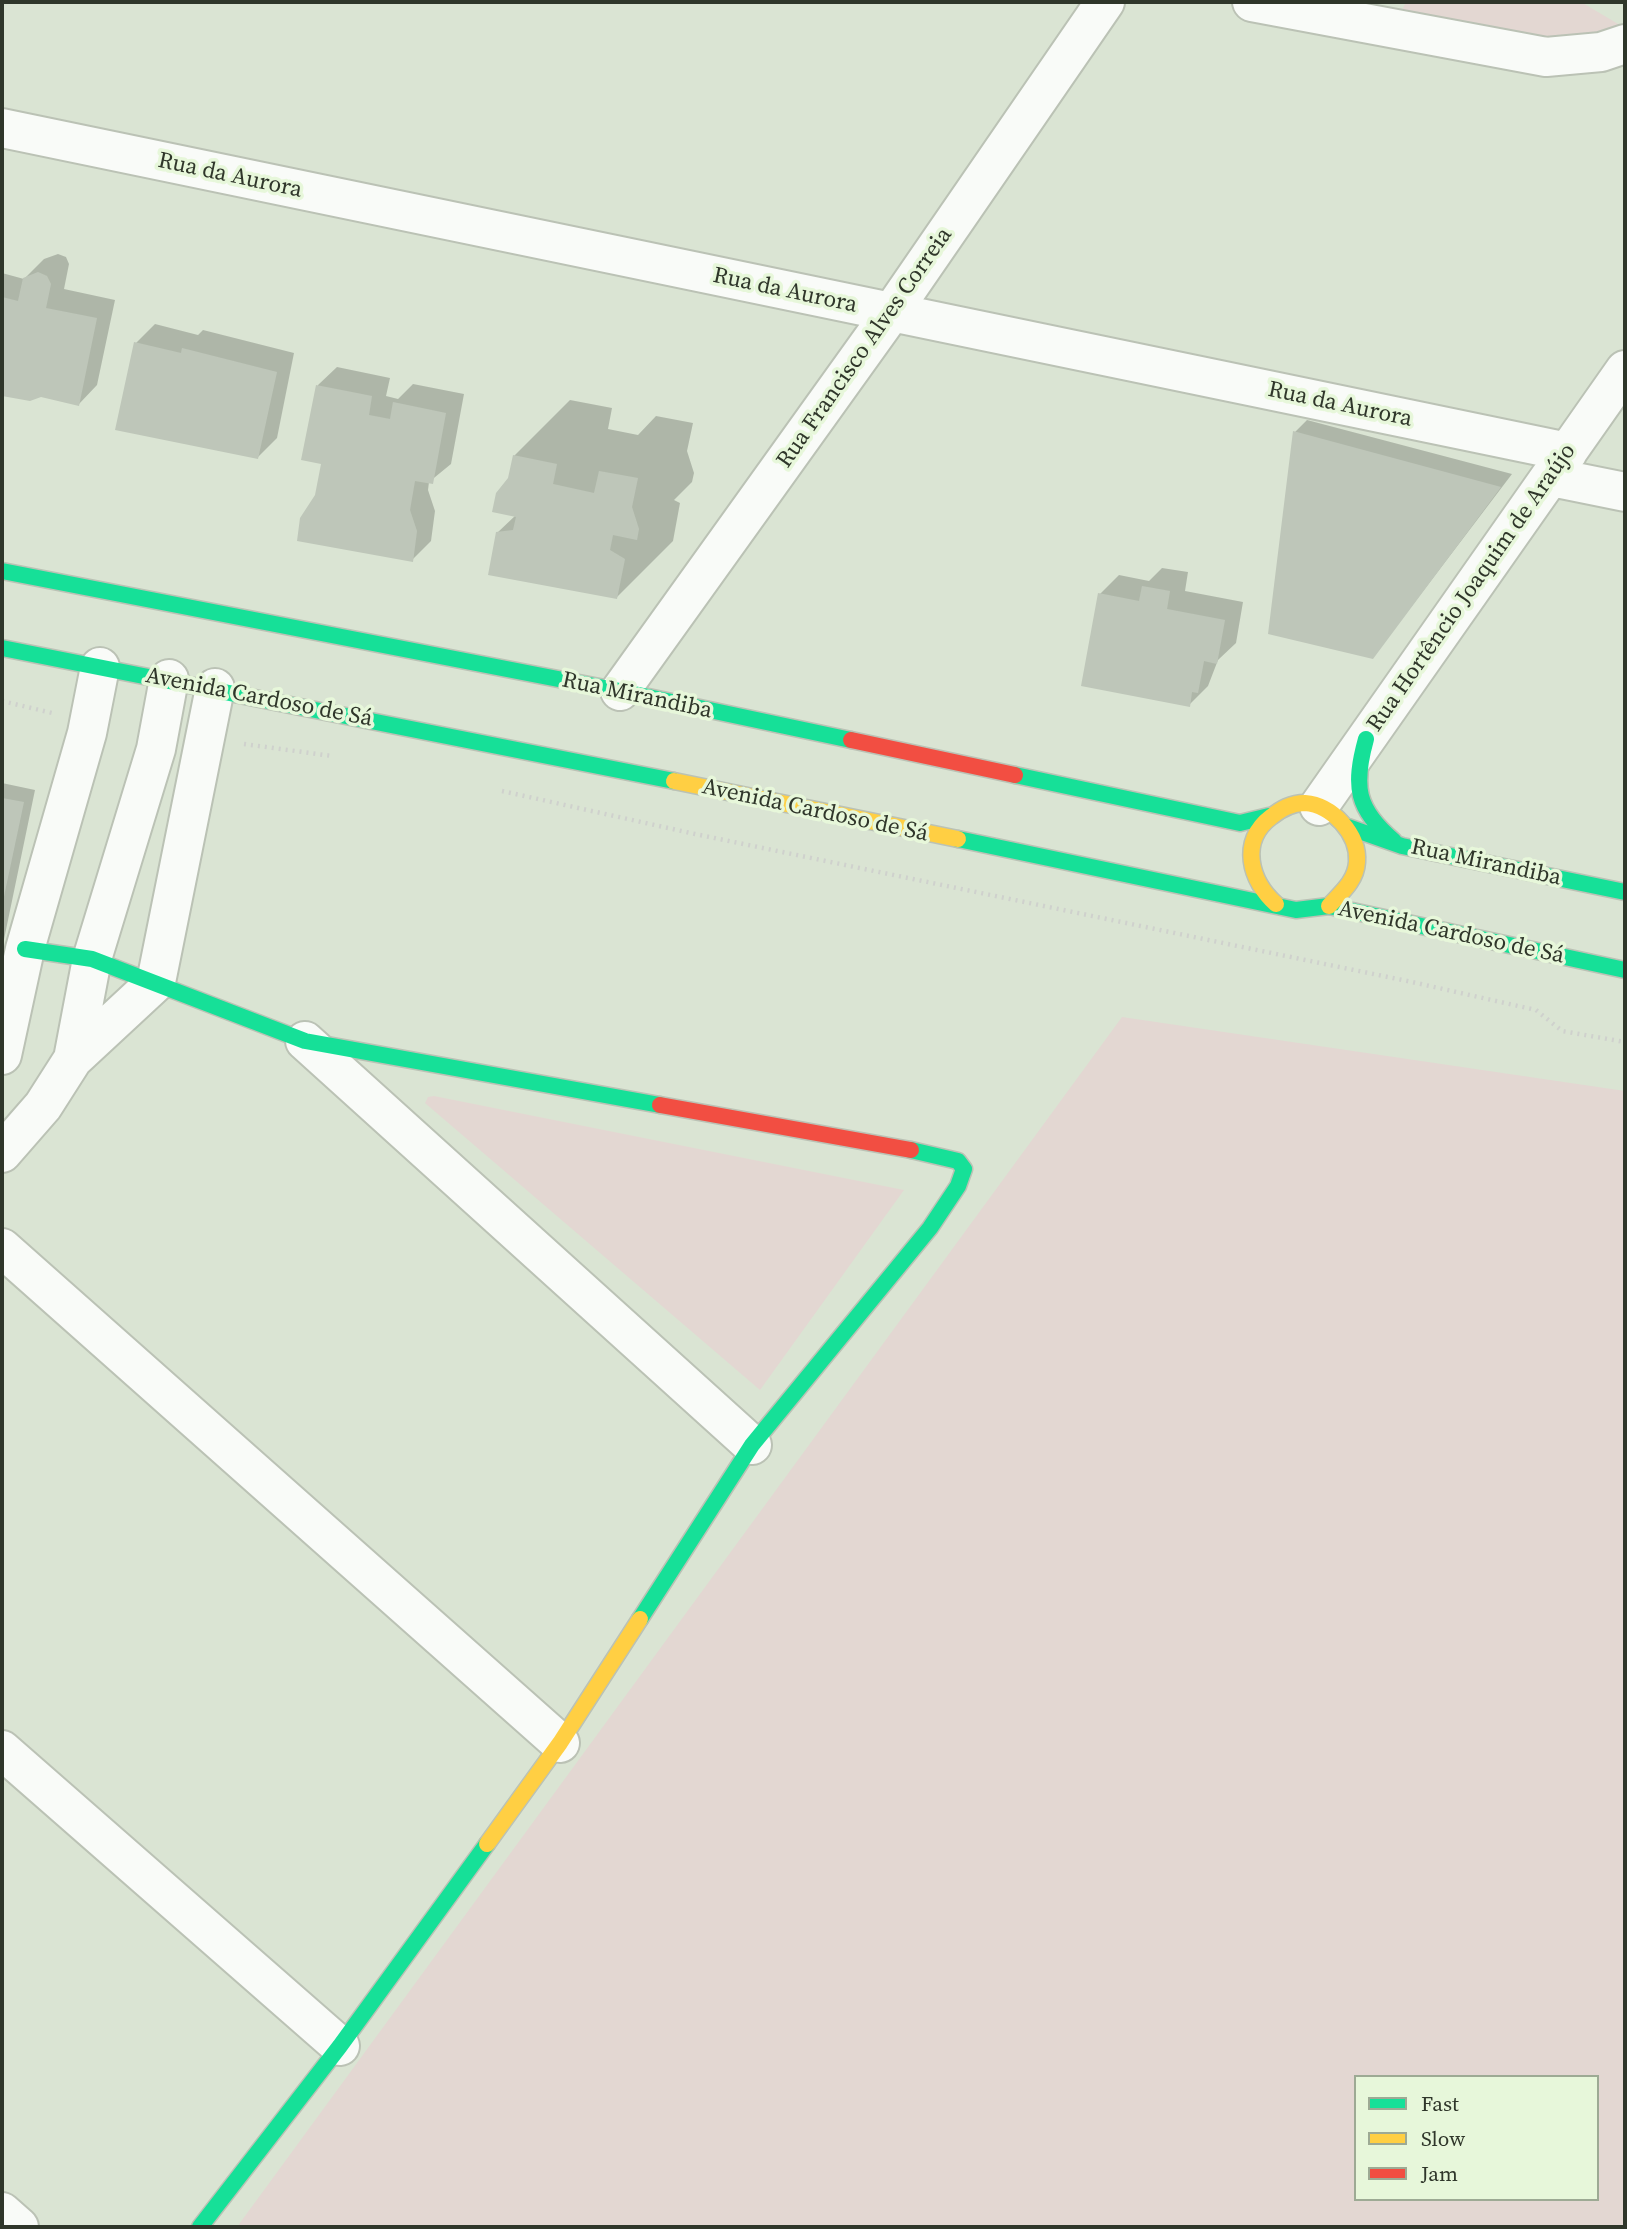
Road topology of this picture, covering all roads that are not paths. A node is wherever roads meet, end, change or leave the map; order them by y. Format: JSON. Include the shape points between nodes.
{"nodes":[{"id":1,"x":1105,"y":2,"type":"edge"},
{"id":2,"x":1252,"y":2,"type":"edge"},
{"id":3,"x":1625,"y":44,"type":"edge"},
{"id":4,"x":2,"y":128,"type":"edge"},
{"id":5,"x":891,"y":313,"type":"junction"},
{"id":6,"x":1625,"y":370,"type":"edge"},
{"id":7,"x":1560,"y":464,"type":"junction"},
{"id":8,"x":1625,"y":492,"type":"edge"},
{"id":9,"x":2,"y":571,"type":"edge"},
{"id":10,"x":2,"y":648,"type":"edge"},
{"id":11,"x":100,"y":667,"type":"junction"},
{"id":12,"x":169,"y":679,"type":"junction"},
{"id":13,"x":215,"y":688,"type":"junction"},
{"id":14,"x":620,"y":691,"type":"junction"},
{"id":15,"x":1366,"y":739,"type":"junction"},
{"id":16,"x":1269,"y":816,"type":"junction"},
{"id":17,"x":1334,"y":817,"type":"junction"},
{"id":18,"x":1402,"y":846,"type":"junction"},
{"id":19,"x":1625,"y":891,"type":"edge"},
{"id":20,"x":1276,"y":904,"type":"junction"},
{"id":21,"x":1329,"y":906,"type":"junction"},
{"id":22,"x":25,"y":949,"type":"junction"},
{"id":23,"x":92,"y":959,"type":"junction"},
{"id":24,"x":1625,"y":970,"type":"edge"},
{"id":25,"x":156,"y":982,"type":"junction"},
{"id":26,"x":305,"y":1041,"type":"junction"},
{"id":27,"x":2,"y":1055,"type":"edge"},
{"id":28,"x":73,"y":1059,"type":"junction"},
{"id":29,"x":2,"y":1153,"type":"edge"},
{"id":30,"x":2,"y":1248,"type":"edge"},
{"id":31,"x":752,"y":1445,"type":"junction"},
{"id":32,"x":560,"y":1743,"type":"junction"},
{"id":33,"x":2,"y":1750,"type":"edge"},
{"id":34,"x":340,"y":2046,"type":"junction"},
{"id":35,"x":2,"y":2212,"type":"edge"},
{"id":36,"x":19,"y":2227,"type":"edge"},
{"id":37,"x":200,"y":2227,"type":"edge"}],
"edges":[{"from":1,"to":5,"type":"street","name":"Rua Francisco Alves Correia"},
{"from":2,"to":3,"type":"street","via":[[1546,57],[1601,52]]},
{"from":4,"to":5,"type":"street","name":"Rua da Aurora"},
{"from":5,"to":7,"type":"street","name":"Rua da Aurora"},
{"from":5,"to":14,"type":"street","name":"Rua Francisco Alves Correia"},
{"from":6,"to":7,"type":"street","name":"Rua Hortêncio Joaquim de Araújo"},
{"from":7,"to":8,"type":"street","name":"Rua da Aurora"},
{"from":7,"to":15,"type":"street","name":"Rua Hortêncio Joaquim de Araújo"},
{"from":9,"to":14,"type":"main road","name":"Rua Mirandiba"},
{"from":10,"to":11,"type":"main road","name":"Avenida Cardoso de Sá"},
{"from":11,"to":12,"type":"main road","name":"Avenida Cardoso de Sá"},
{"from":11,"to":22,"type":"street"},
{"from":12,"to":13,"type":"main road","name":"Avenida Cardoso de Sá"},
{"from":12,"to":23,"type":"street","via":[[156,749]]},
{"from":13,"to":20,"type":"main road","name":"Avenida Cardoso de Sá"},
{"from":13,"to":25,"type":"street"},
{"from":14,"to":16,"type":"main road","name":"Rua Mirandiba","via":[[1240,823]]},
{"from":15,"to":17,"type":"street","name":"Rua Hortêncio Joaquim de Araújo"},
{"from":15,"to":18,"type":"main road","via":[[1358,766],[1362,806],[1377,828]]},
{"from":16,"to":17,"type":"main road","via":[[1302,804]]},
{"from":16,"to":20,"type":"main road","via":[[1252,844],[1250,861],[1258,886]]},
{"from":17,"to":18,"type":"main road","name":"Rua Mirandiba"},
{"from":17,"to":21,"type":"main road","via":[[1357,844],[1358,862],[1344,895]]},
{"from":18,"to":19,"type":"main road","name":"Rua Mirandiba"},
{"from":20,"to":21,"type":"main road","name":"Avenida Cardoso de Sá","via":[[1293,911]]},
{"from":21,"to":24,"type":"main road","name":"Avenida Cardoso de Sá"},
{"from":22,"to":23,"type":"main road"},
{"from":22,"to":27,"type":"street"},
{"from":23,"to":25,"type":"main road"},
{"from":23,"to":28,"type":"street"},
{"from":25,"to":26,"type":"main road"},
{"from":25,"to":28,"type":"street"},
{"from":26,"to":31,"type":"street"},
{"from":26,"to":31,"type":"main road","via":[[958,1161],[964,1169],[958,1186],[930,1228]]},
{"from":28,"to":29,"type":"street","via":[[43,1106]]},
{"from":30,"to":32,"type":"street"},
{"from":31,"to":32,"type":"main road"},
{"from":32,"to":34,"type":"main road"},
{"from":33,"to":34,"type":"street"},
{"from":34,"to":37,"type":"main road"},
{"from":35,"to":36,"type":"street"}]}
